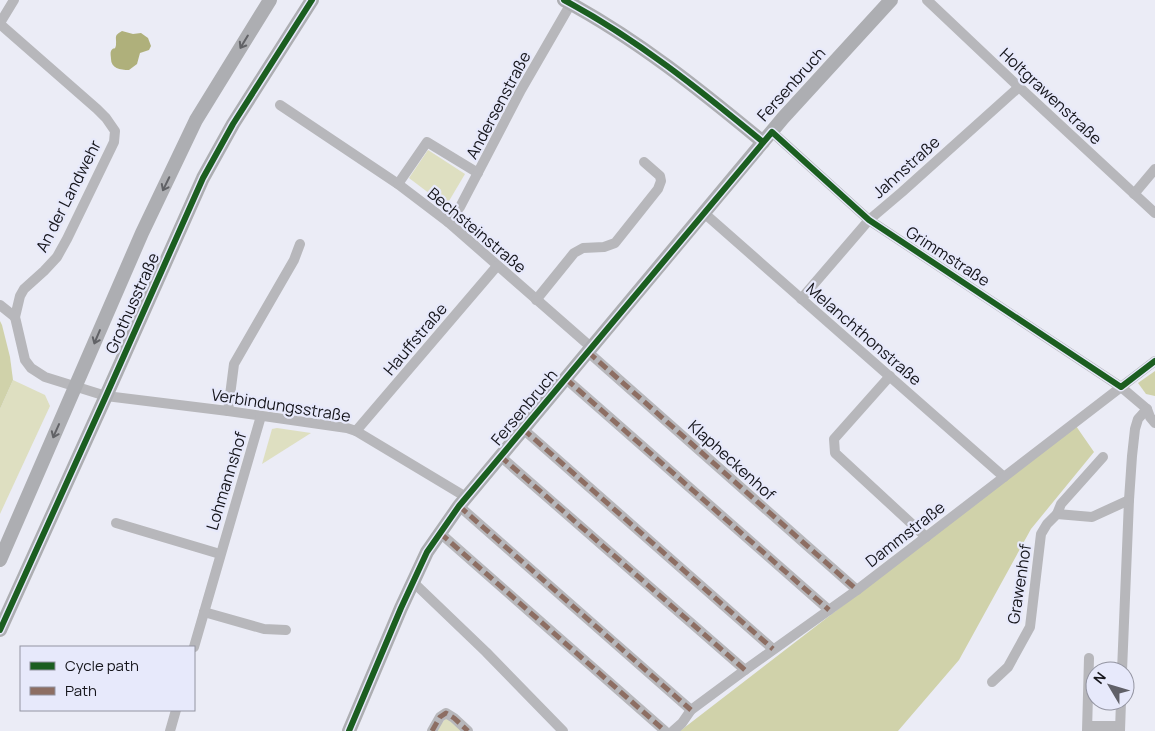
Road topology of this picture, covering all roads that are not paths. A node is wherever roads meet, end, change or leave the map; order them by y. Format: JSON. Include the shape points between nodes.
{"nodes":[{"id":1,"x":14,"y":0,"type":"edge"},
{"id":2,"x":270,"y":0,"type":"edge"},
{"id":3,"x":312,"y":0,"type":"edge"},
{"id":4,"x":891,"y":0,"type":"edge"},
{"id":5,"x":927,"y":0,"type":"edge"},
{"id":6,"x":569,"y":1,"type":"edge"},
{"id":7,"x":0,"y":24,"type":"edge"},
{"id":8,"x":1018,"y":87,"type":"junction"},
{"id":9,"x":280,"y":105,"type":"dead end"},
{"id":10,"x":767,"y":137,"type":"junction"},
{"id":11,"x":644,"y":162,"type":"dead end"},
{"id":12,"x":1155,"y":169,"type":"edge"},
{"id":13,"x":478,"y":173,"type":"junction"},
{"id":14,"x":398,"y":184,"type":"junction"},
{"id":15,"x":1134,"y":194,"type":"junction"},
{"id":16,"x":704,"y":213,"type":"junction"},
{"id":17,"x":1155,"y":213,"type":"edge"},
{"id":18,"x":869,"y":220,"type":"junction"},
{"id":19,"x":448,"y":222,"type":"junction"},
{"id":20,"x":300,"y":244,"type":"dead end"},
{"id":21,"x":497,"y":266,"type":"junction"},
{"id":22,"x":801,"y":299,"type":"junction"},
{"id":23,"x":536,"y":300,"type":"junction"},
{"id":24,"x":0,"y":305,"type":"edge"},
{"id":25,"x":15,"y":317,"type":"junction"},
{"id":26,"x":590,"y":350,"type":"junction"},
{"id":27,"x":1155,"y":362,"type":"edge"},
{"id":28,"x":890,"y":376,"type":"junction"},
{"id":29,"x":566,"y":379,"type":"junction"},
{"id":30,"x":76,"y":387,"type":"junction"},
{"id":31,"x":1121,"y":387,"type":"junction"},
{"id":32,"x":106,"y":396,"type":"junction"},
{"id":33,"x":1151,"y":408,"type":"edge"},
{"id":34,"x":228,"y":411,"type":"junction"},
{"id":35,"x":261,"y":416,"type":"junction"},
{"id":36,"x":1155,"y":424,"type":"edge"},
{"id":37,"x":523,"y":429,"type":"junction"},
{"id":38,"x":356,"y":431,"type":"junction"},
{"id":39,"x":500,"y":456,"type":"junction"},
{"id":40,"x":1103,"y":457,"type":"dead end"},
{"id":41,"x":1004,"y":477,"type":"junction"},
{"id":42,"x":1129,"y":500,"type":"junction"},
{"id":43,"x":463,"y":501,"type":"junction"},
{"id":44,"x":1056,"y":514,"type":"junction"},
{"id":45,"x":116,"y":523,"type":"dead end"},
{"id":46,"x":440,"y":533,"type":"junction"},
{"id":47,"x":926,"y":537,"type":"junction"},
{"id":48,"x":220,"y":554,"type":"junction"},
{"id":49,"x":0,"y":560,"type":"edge"},
{"id":50,"x":413,"y":582,"type":"junction"},
{"id":51,"x":857,"y":590,"type":"junction"},
{"id":52,"x":829,"y":610,"type":"junction"},
{"id":53,"x":204,"y":612,"type":"junction"},
{"id":54,"x":0,"y":630,"type":"edge"},
{"id":55,"x":286,"y":630,"type":"dead end"},
{"id":56,"x":194,"y":646,"type":"edge"},
{"id":57,"x":773,"y":650,"type":"junction"},
{"id":58,"x":1089,"y":658,"type":"dead end"},
{"id":59,"x":1122,"y":661,"type":"edge"},
{"id":60,"x":745,"y":670,"type":"junction"},
{"id":61,"x":992,"y":682,"type":"dead end"},
{"id":62,"x":692,"y":710,"type":"junction"},
{"id":63,"x":176,"y":711,"type":"edge"},
{"id":64,"x":1121,"y":711,"type":"edge"},
{"id":65,"x":1087,"y":728,"type":"edge"},
{"id":66,"x":1120,"y":728,"type":"edge"},
{"id":67,"x":170,"y":731,"type":"edge"},
{"id":68,"x":348,"y":731,"type":"edge"},
{"id":69,"x":432,"y":731,"type":"edge"},
{"id":70,"x":468,"y":731,"type":"edge"},
{"id":71,"x":563,"y":731,"type":"edge"},
{"id":72,"x":665,"y":731,"type":"edge"},
{"id":73,"x":673,"y":731,"type":"edge"}],
"edges":[{"from":1,"to":7,"type":"street","name":"An der Landwehr"},
{"from":2,"to":30,"type":"main road","name":"Grothusstraße","one_way":true,"via":[[196,120],[142,233]]},
{"from":3,"to":32,"type":"main road","name":"Grothusstraße","via":[[233,124],[203,178]]},
{"from":4,"to":10,"type":"main road","name":"Fersenbruch"},
{"from":5,"to":8,"type":"street","name":"Holtgrawenstraße"},
{"from":6,"to":10,"type":"main road","name":"Grimmstraße","via":[[664,63]]},
{"from":6,"to":13,"type":"street","name":"Andersenstraße"},
{"from":7,"to":25,"type":"street","name":"An der Landwehr","via":[[97,109],[114,131],[114,142],[64,245],[57,257],[24,289]]},
{"from":8,"to":15,"type":"street","name":"Holtgrawenstraße"},
{"from":8,"to":18,"type":"street","name":"Jahnstraße"},
{"from":9,"to":14,"type":"street","name":"Bechsteinstraße"},
{"from":10,"to":16,"type":"main road","name":"Fersenbruch"},
{"from":10,"to":18,"type":"street","name":"Grimmstraße"},
{"from":11,"to":23,"type":"street","via":[[660,176],[658,189],[615,243],[582,248],[574,253]]},
{"from":12,"to":15,"type":"street"},
{"from":13,"to":14,"type":"street","via":[[427,142]]},
{"from":13,"to":19,"type":"street","name":"Andersenstraße"},
{"from":14,"to":19,"type":"street","name":"Bechsteinstraße"},
{"from":15,"to":17,"type":"street","name":"Holtgrawenstraße"},
{"from":16,"to":22,"type":"street","name":"Melanchthonstraße"},
{"from":16,"to":26,"type":"main road","name":"Fersenbruch"},
{"from":18,"to":22,"type":"street","name":"Jahnstraße"},
{"from":18,"to":31,"type":"street","name":"Grimmstraße"},
{"from":19,"to":21,"type":"street","name":"Bechsteinstraße"},
{"from":20,"to":34,"type":"street","via":[[234,364]]},
{"from":21,"to":23,"type":"street","name":"Bechsteinstraße"},
{"from":21,"to":38,"type":"street","name":"Hauffstraße"},
{"from":22,"to":28,"type":"street","name":"Melanchthonstraße"},
{"from":23,"to":26,"type":"street","name":"Bechsteinstraße"},
{"from":24,"to":25,"type":"street"},
{"from":25,"to":30,"type":"street","name":"An der Landwehr","via":[[25,360],[31,368]]},
{"from":26,"to":29,"type":"main road","name":"Fersenbruch"},
{"from":26,"to":51,"type":"street","name":"Klapheckenhof"},
{"from":27,"to":31,"type":"street","name":"Dammstraße"},
{"from":28,"to":41,"type":"street","name":"Melanchthonstraße"},
{"from":28,"to":47,"type":"street","via":[[834,439],[835,454]]},
{"from":29,"to":37,"type":"main road","name":"Fersenbruch"},
{"from":29,"to":52,"type":"street"},
{"from":30,"to":32,"type":"street","name":"Verbindungsstraße"},
{"from":30,"to":49,"type":"main road","name":"Grothusstraße","one_way":true},
{"from":31,"to":33,"type":"street","name":"Grimmstraße"},
{"from":31,"to":41,"type":"street","name":"Dammstraße"},
{"from":32,"to":34,"type":"street","name":"Verbindungsstraße"},
{"from":32,"to":54,"type":"main road","name":"Grothusstraße"},
{"from":33,"to":36,"type":"street","name":"Grimmstraße","via":[[1150,417]]},
{"from":33,"to":42,"type":"street","via":[[1138,420],[1135,429]]},
{"from":34,"to":35,"type":"street","name":"Verbindungsstraße"},
{"from":35,"to":38,"type":"street","name":"Verbindungsstraße"},
{"from":35,"to":48,"type":"street","name":"Lohmannshof"},
{"from":37,"to":39,"type":"main road","name":"Fersenbruch"},
{"from":37,"to":57,"type":"street"},
{"from":38,"to":43,"type":"street","name":"Verbindungsstraße"},
{"from":39,"to":43,"type":"main road","name":"Fersenbruch"},
{"from":39,"to":60,"type":"street"},
{"from":40,"to":44,"type":"street","name":"Grawenhof","via":[[1061,504]]},
{"from":41,"to":47,"type":"street","name":"Dammstraße"},
{"from":42,"to":44,"type":"street","via":[[1092,517]]},
{"from":42,"to":59,"type":"street"},
{"from":43,"to":46,"type":"main road","name":"Fersenbruch"},
{"from":43,"to":62,"type":"street"},
{"from":44,"to":61,"type":"street","name":"Grawenhof","via":[[1041,534],[1030,627],[1008,667]]},
{"from":45,"to":48,"type":"street","name":"Lohmannshof"},
{"from":46,"to":50,"type":"main road","name":"Fersenbruch"},
{"from":46,"to":72,"type":"street"},
{"from":47,"to":51,"type":"street","name":"Dammstraße"},
{"from":48,"to":53,"type":"street","name":"Lohmannshof"},
{"from":50,"to":68,"type":"main road","name":"Fersenbruch"},
{"from":50,"to":71,"type":"street"},
{"from":51,"to":52,"type":"street","name":"Dammstraße"},
{"from":52,"to":57,"type":"street","name":"Dammstraße"},
{"from":53,"to":55,"type":"street","via":[[264,629]]},
{"from":53,"to":56,"type":"street","name":"Lohmannshof"},
{"from":57,"to":60,"type":"street","name":"Dammstraße"},
{"from":58,"to":65,"type":"street"},
{"from":60,"to":62,"type":"street","name":"Dammstraße"},
{"from":62,"to":73,"type":"street","name":"Dammstraße"},
{"from":63,"to":67,"type":"street"},
{"from":64,"to":66,"type":"street"},
{"from":65,"to":66,"type":"street"},
{"from":69,"to":70,"type":"street","via":[[440,717],[446,714]]}]}
